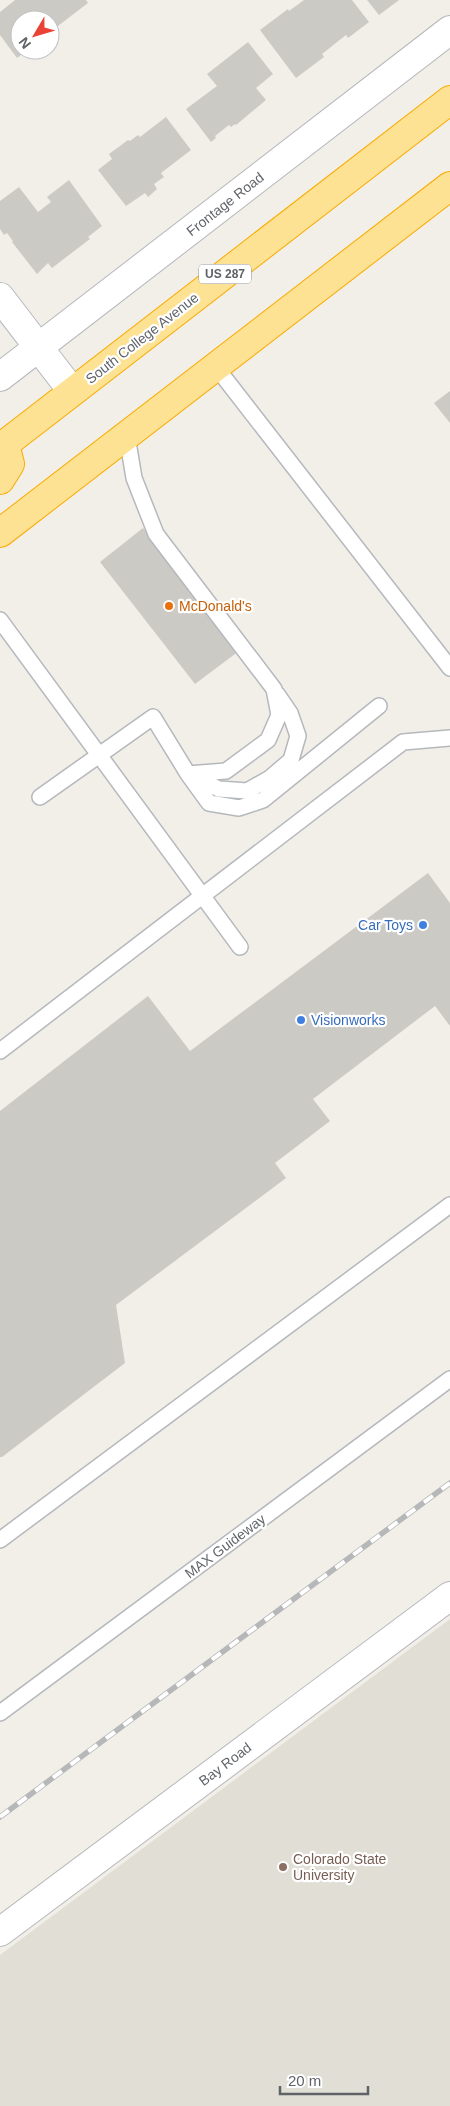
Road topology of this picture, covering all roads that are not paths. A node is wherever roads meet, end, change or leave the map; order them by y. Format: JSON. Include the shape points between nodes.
{"nodes":[{"id":1,"x":450,"y":30,"type":"edge"},
{"id":2,"x":450,"y":100,"type":"edge"},
{"id":3,"x":450,"y":186,"type":"edge"},
{"id":4,"x":0,"y":297,"type":"edge"},
{"id":5,"x":39,"y":348,"type":"junction"},
{"id":6,"x":216,"y":367,"type":"junction"},
{"id":7,"x":0,"y":378,"type":"edge"},
{"id":8,"x":72,"y":391,"type":"junction"},
{"id":9,"x":127,"y":436,"type":"junction"},
{"id":10,"x":3,"y":446,"type":"edge"},
{"id":11,"x":0,"y":480,"type":"edge"},
{"id":12,"x":0,"y":533,"type":"edge"},
{"id":13,"x":0,"y":620,"type":"edge"},
{"id":14,"x":450,"y":668,"type":"edge"},
{"id":15,"x":274,"y":689,"type":"junction"},
{"id":16,"x":379,"y":706,"type":"dead end"},
{"id":17,"x":450,"y":738,"type":"edge"},
{"id":18,"x":99,"y":754,"type":"junction"},
{"id":19,"x":188,"y":774,"type":"junction"},
{"id":20,"x":40,"y":797,"type":"dead end"},
{"id":21,"x":203,"y":895,"type":"junction"},
{"id":22,"x":240,"y":947,"type":"dead end"},
{"id":23,"x":0,"y":1051,"type":"edge"},
{"id":24,"x":450,"y":1205,"type":"edge"},
{"id":25,"x":450,"y":1380,"type":"edge"},
{"id":26,"x":0,"y":1540,"type":"edge"},
{"id":27,"x":450,"y":1596,"type":"edge"},
{"id":28,"x":0,"y":1713,"type":"edge"},
{"id":29,"x":0,"y":1932,"type":"edge"}],
"edges":[{"from":1,"to":5,"type":"street","name":"Frontage Road"},
{"from":2,"to":8,"type":"highway","name":"South College Avenue","number":"US 287"},
{"from":3,"to":6,"type":"highway"},
{"from":4,"to":5,"type":"street"},
{"from":5,"to":7,"type":"street","name":"Frontage Road"},
{"from":5,"to":8,"type":"street"},
{"from":6,"to":9,"type":"highway"},
{"from":6,"to":14,"type":"lane"},
{"from":8,"to":10,"type":"highway","name":"South College Avenue","number":"US 287"},
{"from":9,"to":12,"type":"highway"},
{"from":9,"to":15,"type":"lane","via":[[134,478],[156,534]]},
{"from":10,"to":11,"type":"highway","via":[[10,464]]},
{"from":13,"to":18,"type":"lane"},
{"from":15,"to":19,"type":"lane","via":[[279,715],[268,740],[226,770]]},
{"from":15,"to":19,"type":"lane","via":[[290,713],[298,736],[291,760],[270,778],[247,791],[219,789]]},
{"from":16,"to":19,"type":"lane","via":[[263,800],[239,808],[209,803]]},
{"from":17,"to":21,"type":"lane","via":[[403,742]]},
{"from":18,"to":19,"type":"lane","via":[[153,717]]},
{"from":18,"to":20,"type":"lane"},
{"from":18,"to":21,"type":"lane"},
{"from":21,"to":22,"type":"lane"},
{"from":21,"to":23,"type":"lane"},
{"from":24,"to":26,"type":"lane"},
{"from":25,"to":28,"type":"lane","name":"MAX Guideway"},
{"from":27,"to":29,"type":"street","name":"Bay Road"}]}
